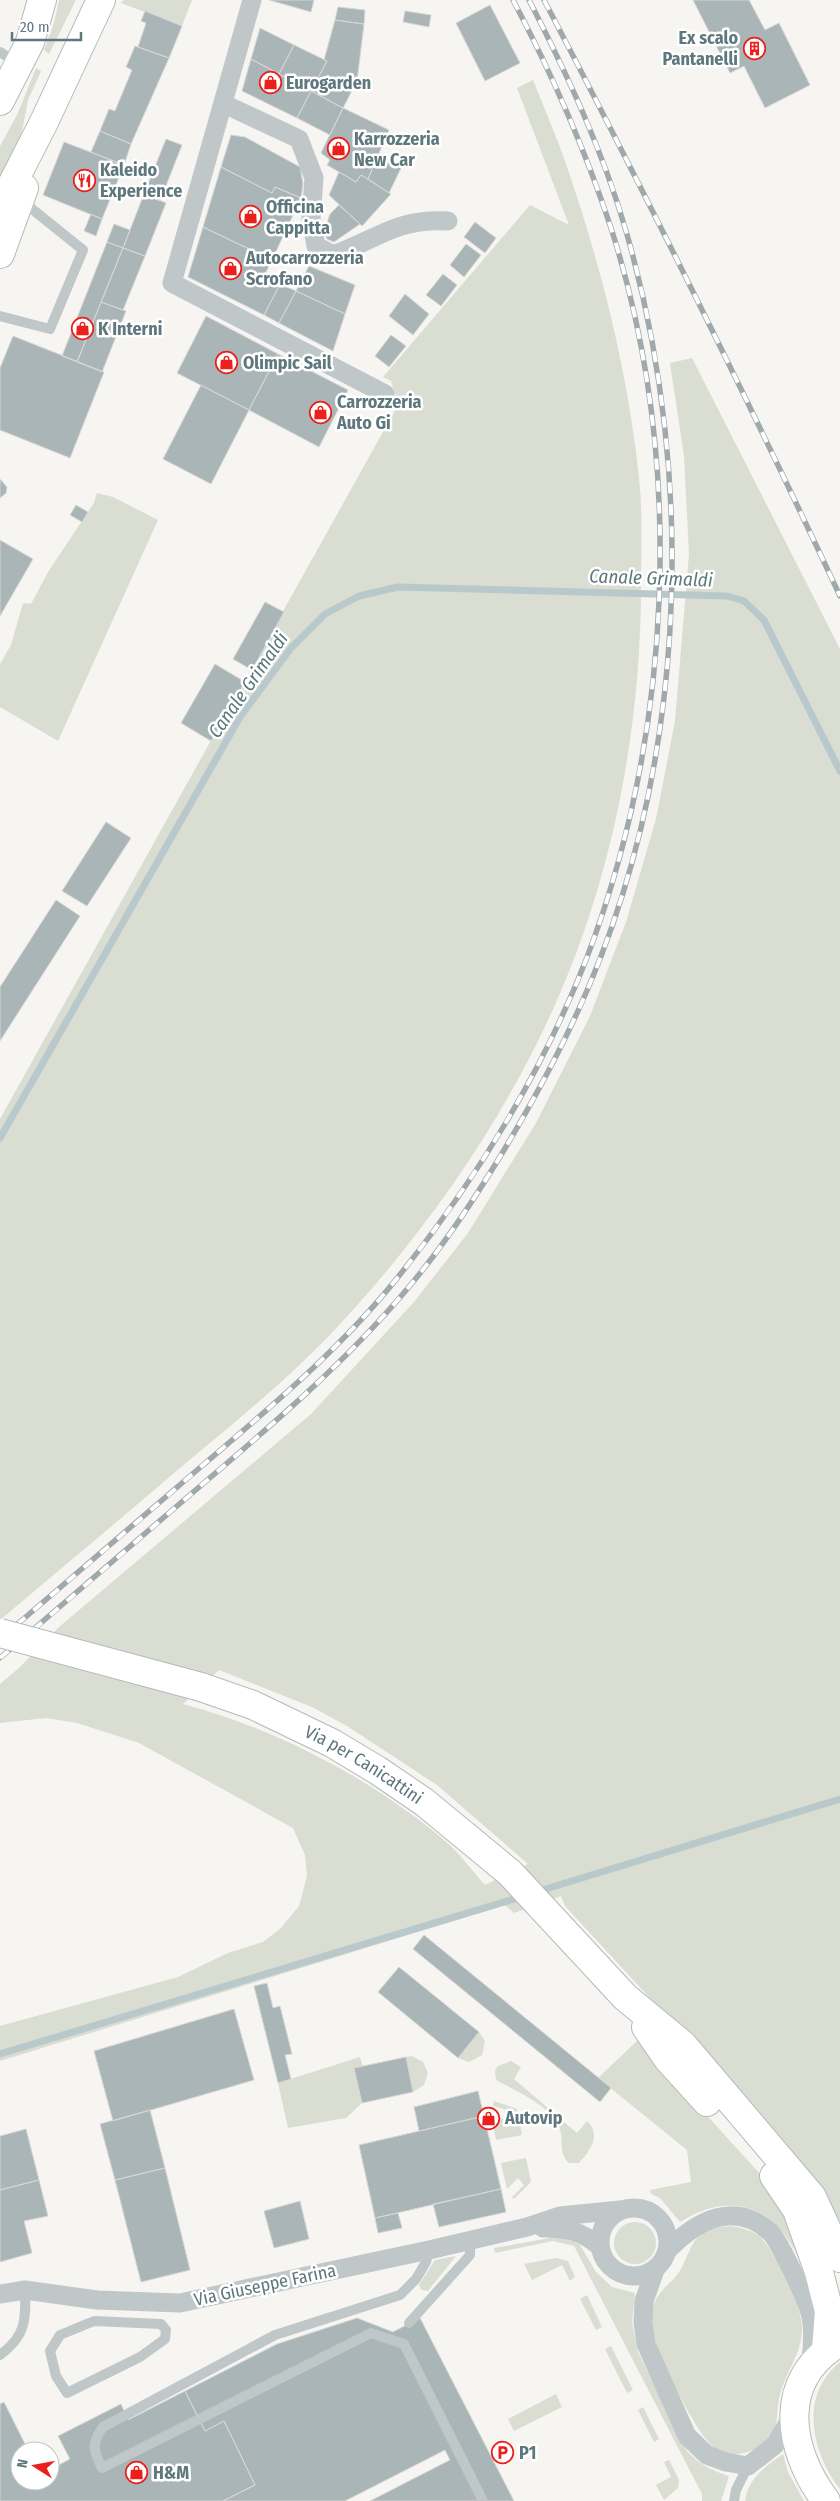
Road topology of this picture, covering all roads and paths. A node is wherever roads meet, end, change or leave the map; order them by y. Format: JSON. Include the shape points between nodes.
{"nodes":[{"id":1,"x":101,"y":0,"type":"edge"},
{"id":2,"x":252,"y":0,"type":"edge"},
{"id":3,"x":38,"y":6,"type":"edge"},
{"id":4,"x":10,"y":58,"type":"edge"},
{"id":5,"x":0,"y":101,"type":"edge"},
{"id":6,"x":224,"y":104,"type":"junction"},
{"id":7,"x":6,"y":203,"type":"edge"},
{"id":8,"x":448,"y":221,"type":"dead end"},
{"id":9,"x":0,"y":254,"type":"edge"},
{"id":10,"x":0,"y":316,"type":"edge"},
{"id":11,"x":385,"y":394,"type":"dead end"},
{"id":12,"x":0,"y":1633,"type":"edge"},
{"id":13,"x":625,"y":1997,"type":"junction"},
{"id":14,"x":620,"y":2210,"type":"junction"},
{"id":15,"x":527,"y":2227,"type":"junction"},
{"id":16,"x":470,"y":2239,"type":"junction"},
{"id":17,"x":600,"y":2248,"type":"junction"},
{"id":18,"x":429,"y":2250,"type":"junction"},
{"id":19,"x":668,"y":2250,"type":"junction"},
{"id":20,"x":840,"y":2258,"type":"edge"},
{"id":21,"x":655,"y":2270,"type":"junction"},
{"id":22,"x":25,"y":2290,"type":"junction"},
{"id":23,"x":0,"y":2294,"type":"edge"},
{"id":24,"x":97,"y":2300,"type":"junction"},
{"id":25,"x":94,"y":2321,"type":"junction"},
{"id":26,"x":409,"y":2324,"type":"dead end"},
{"id":27,"x":826,"y":2352,"type":"edge"},
{"id":28,"x":0,"y":2355,"type":"edge"},
{"id":29,"x":794,"y":2412,"type":"junction"},
{"id":30,"x":748,"y":2466,"type":"junction"},
{"id":31,"x":483,"y":2501,"type":"edge"},
{"id":32,"x":734,"y":2501,"type":"edge"},
{"id":33,"x":826,"y":2501,"type":"edge"}],
"edges":[{"from":1,"to":7,"type":"main road"},
{"from":2,"to":6,"type":"street"},
{"from":3,"to":4,"type":"main road","via":[[30,42]]},
{"from":4,"to":5,"type":"main road"},
{"from":6,"to":8,"type":"street","via":[[298,139],[314,178],[312,219],[316,246],[333,255],[358,247],[388,229],[409,222]]},
{"from":6,"to":11,"type":"street","via":[[172,284]]},
{"from":7,"to":9,"type":"main road"},
{"from":7,"to":10,"type":"lane","via":[[32,209],[83,250],[50,329]]},
{"from":12,"to":13,"type":"main road","name":"Via per Canicattini","bridge":true,"via":[[201,1687],[253,1706],[332,1743],[424,1802],[510,1873]]},
{"from":13,"to":20,"type":"main road","via":[[683,2046],[812,2197]]},
{"from":13,"to":27,"type":"main road","via":[[668,2059],[773,2175],[797,2210],[830,2311]]},
{"from":14,"to":15,"type":"street","via":[[560,2216]]},
{"from":14,"to":17,"type":"street","via":[[604,2225]]},
{"from":14,"to":19,"type":"street","via":[[642,2208],[661,2219],[666,2229]]},
{"from":15,"to":16,"type":"street","name":"Via Giuseppe Farina"},
{"from":15,"to":17,"type":"street","via":[[578,2231]]},
{"from":16,"to":18,"type":"street","name":"Via Giuseppe Farina"},
{"from":16,"to":26,"type":"lane","via":[[470,2255]]},
{"from":17,"to":21,"type":"street","via":[[611,2268],[621,2274],[633,2277]]},
{"from":18,"to":24,"type":"street","name":"Via Giuseppe Farina","via":[[180,2303]]},
{"from":18,"to":31,"type":"lane","via":[[416,2279],[400,2295],[275,2335],[102,2427],[94,2451],[102,2468],[371,2334],[404,2344]]},
{"from":19,"to":21,"type":"street"},
{"from":19,"to":27,"type":"street","via":[[684,2234],[719,2216],[736,2216],[757,2223],[772,2234],[810,2309]]},
{"from":21,"to":30,"type":"street","via":[[644,2301],[646,2344],[687,2436],[707,2455]]},
{"from":22,"to":23,"type":"street","name":"Via Giuseppe Farina"},
{"from":22,"to":24,"type":"street","name":"Via Giuseppe Farina"},
{"from":22,"to":28,"type":"lane","via":[[26,2318],[22,2331],[10,2348]]},
{"from":24,"to":25,"type":"lane"},
{"from":25,"to":25,"type":"lane","via":[[60,2335],[50,2351],[56,2376],[67,2393],[140,2357],[165,2339],[166,2330],[161,2324]]},
{"from":27,"to":29,"type":"main road","via":[[802,2378]]},
{"from":29,"to":30,"type":"street","via":[[775,2445]]},
{"from":29,"to":33,"type":"main road","via":[[794,2429],[807,2472]]},
{"from":30,"to":32,"type":"lane"}]}
